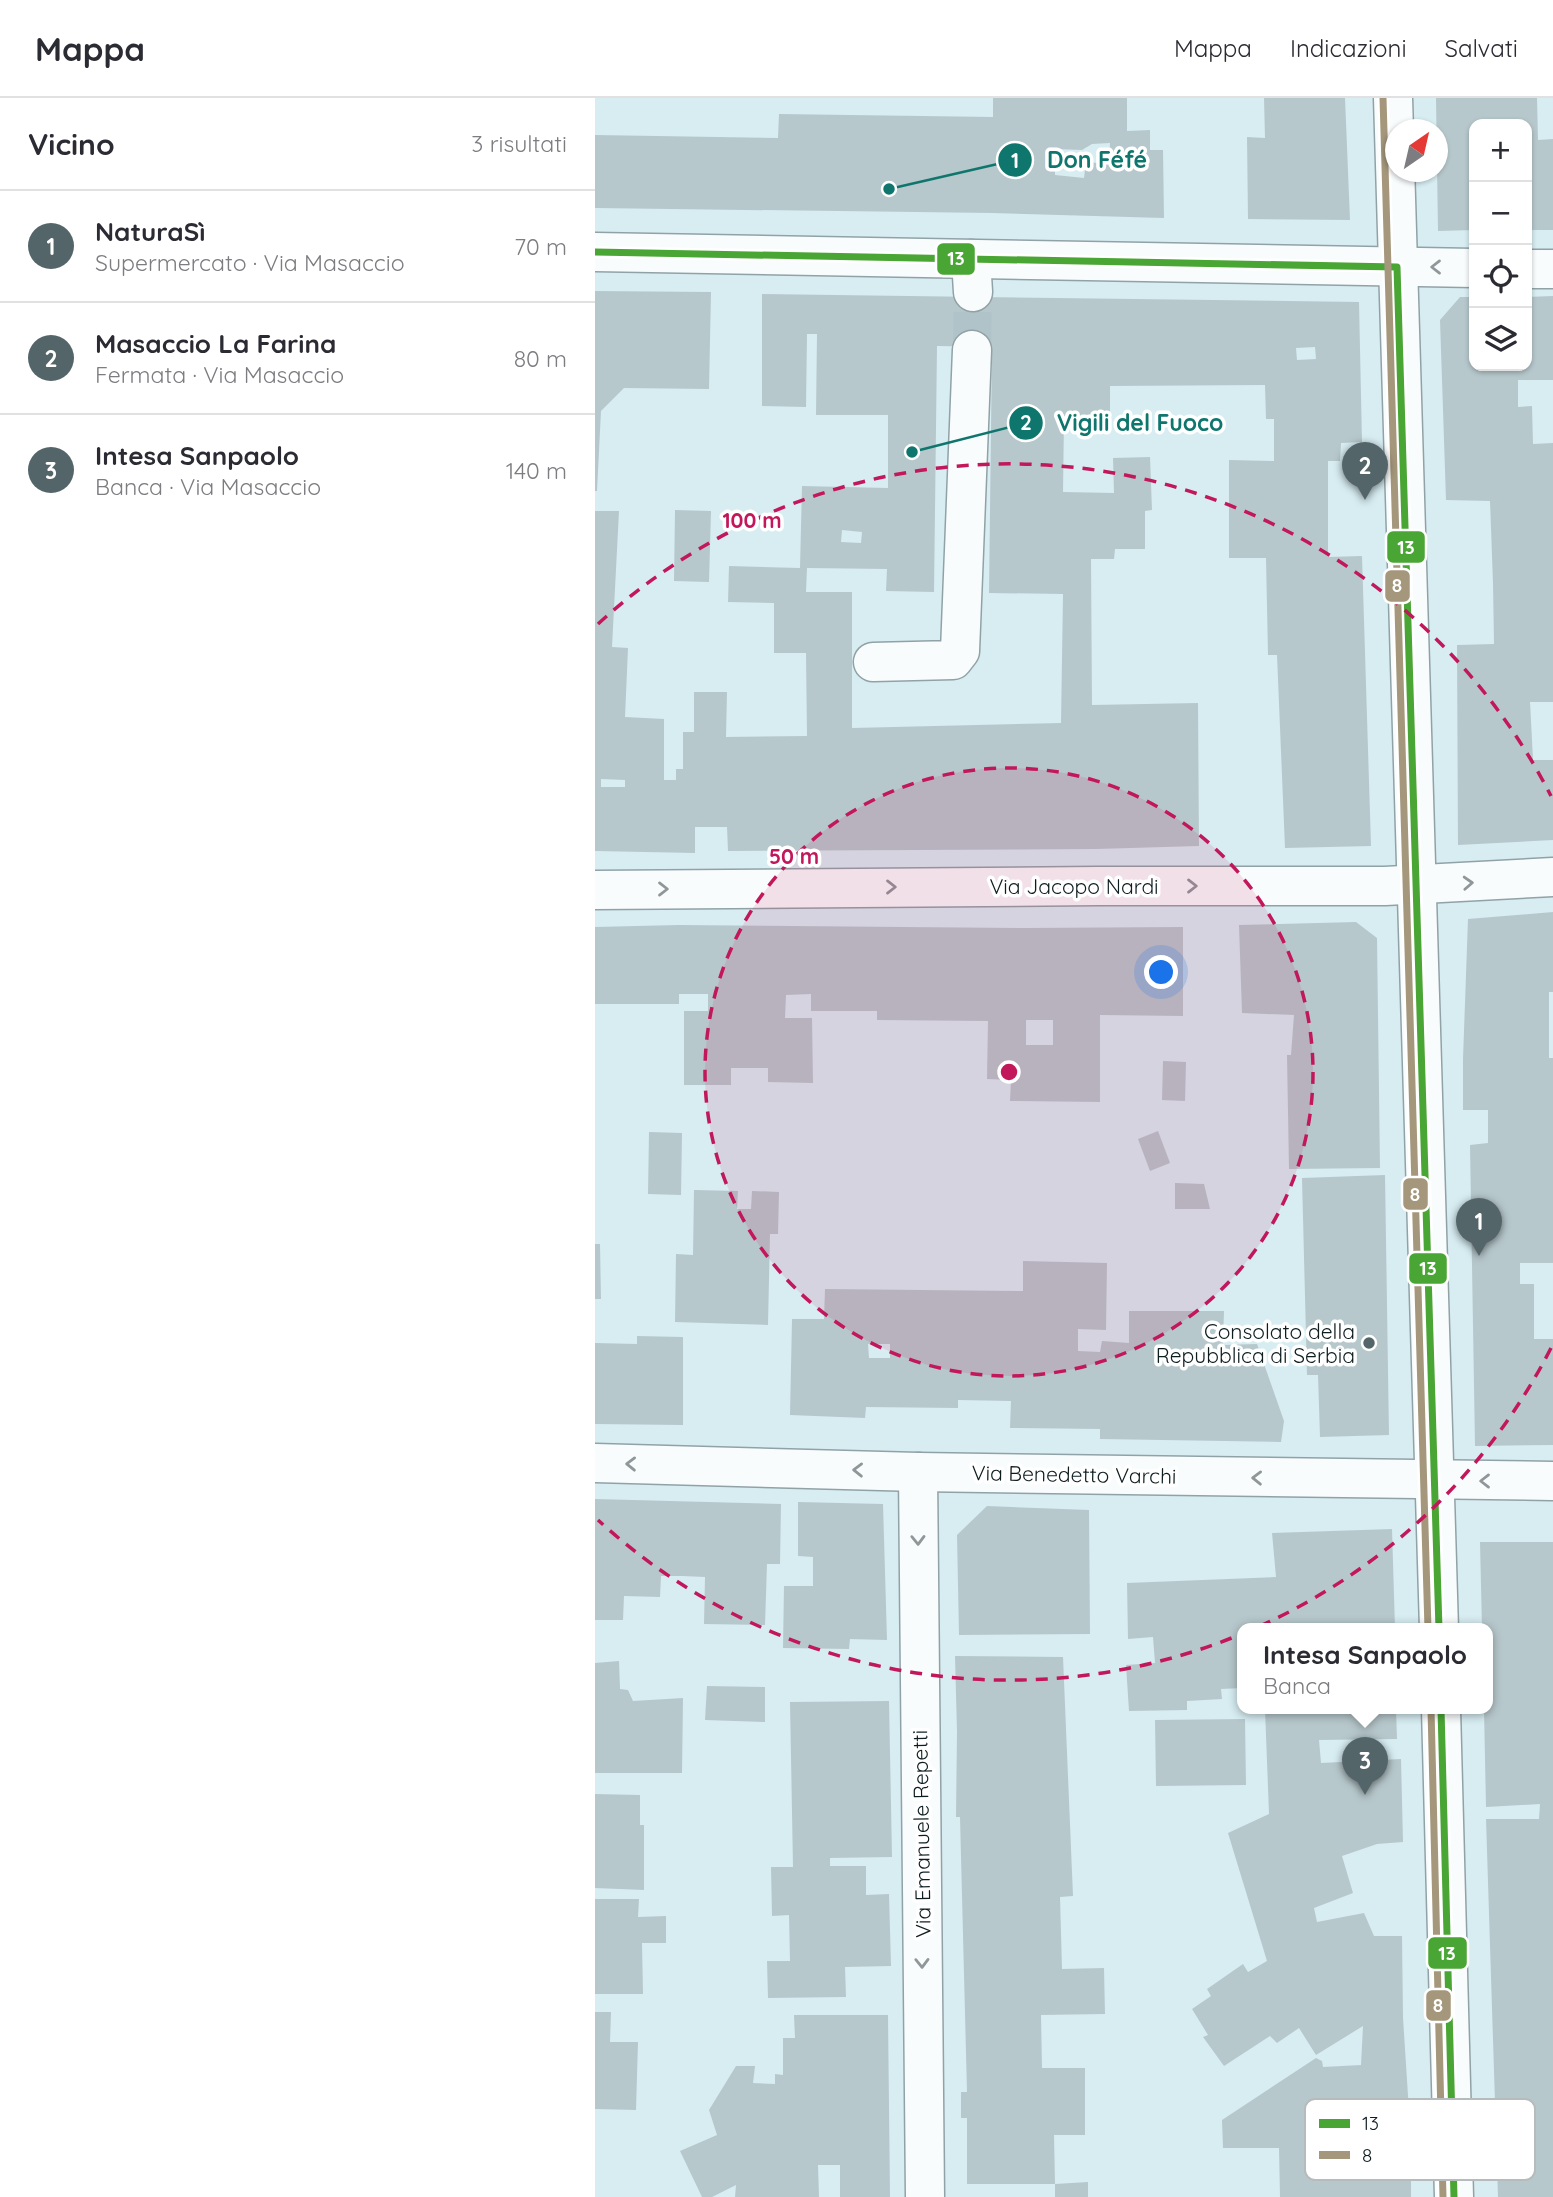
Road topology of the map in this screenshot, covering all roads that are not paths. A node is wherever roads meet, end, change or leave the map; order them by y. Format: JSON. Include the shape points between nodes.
{"nodes":[{"id":1,"x":1393,"y":98,"type":"edge"},
{"id":2,"x":595,"y":252,"type":"edge"},
{"id":3,"x":1397,"y":267,"type":"junction"},
{"id":4,"x":1469,"y":268,"type":"edge"},
{"id":5,"x":1532,"y":269,"type":"edge"},
{"id":6,"x":1553,"y":269,"type":"edge"},
{"id":7,"x":972,"y":350,"type":"tunnel mouth"},
{"id":8,"x":873,"y":662,"type":"dead end"},
{"id":9,"x":1553,"y":877,"type":"edge"},
{"id":10,"x":1417,"y":885,"type":"junction"},
{"id":11,"x":595,"y":890,"type":"edge"},
{"id":12,"x":595,"y":1463,"type":"edge"},
{"id":13,"x":918,"y":1472,"type":"junction"},
{"id":14,"x":1434,"y":1480,"type":"junction"},
{"id":15,"x":1553,"y":1481,"type":"edge"},
{"id":16,"x":1439,"y":1623,"type":"edge"},
{"id":17,"x":1441,"y":1714,"type":"edge"},
{"id":18,"x":1451,"y":2099,"type":"edge"},
{"id":19,"x":925,"y":2197,"type":"edge"}],
"edges":[{"from":1,"to":3,"type":"street"},
{"from":2,"to":3,"type":"street","via":[[972,275]]},
{"from":4,"to":3,"type":"street","one_way":true},
{"from":3,"to":10,"type":"street"},
{"from":5,"to":6,"type":"street"},
{"from":7,"to":8,"type":"street","via":[[960,651],[953,660]]},
{"from":10,"to":9,"type":"street","name":"Via Jacopo Nardi","one_way":true},
{"from":11,"to":10,"type":"street","name":"Via Jacopo Nardi","one_way":true},
{"from":10,"to":14,"type":"street"},
{"from":13,"to":12,"type":"street","name":"Via Benedetto Varchi","one_way":true},
{"from":14,"to":13,"type":"street","name":"Via Benedetto Varchi","one_way":true},
{"from":13,"to":19,"type":"street","name":"Via Emanuele Repetti","one_way":true},
{"from":15,"to":14,"type":"street","name":"Via Benedetto Varchi","one_way":true},
{"from":14,"to":16,"type":"street"},
{"from":17,"to":18,"type":"street"}]}
